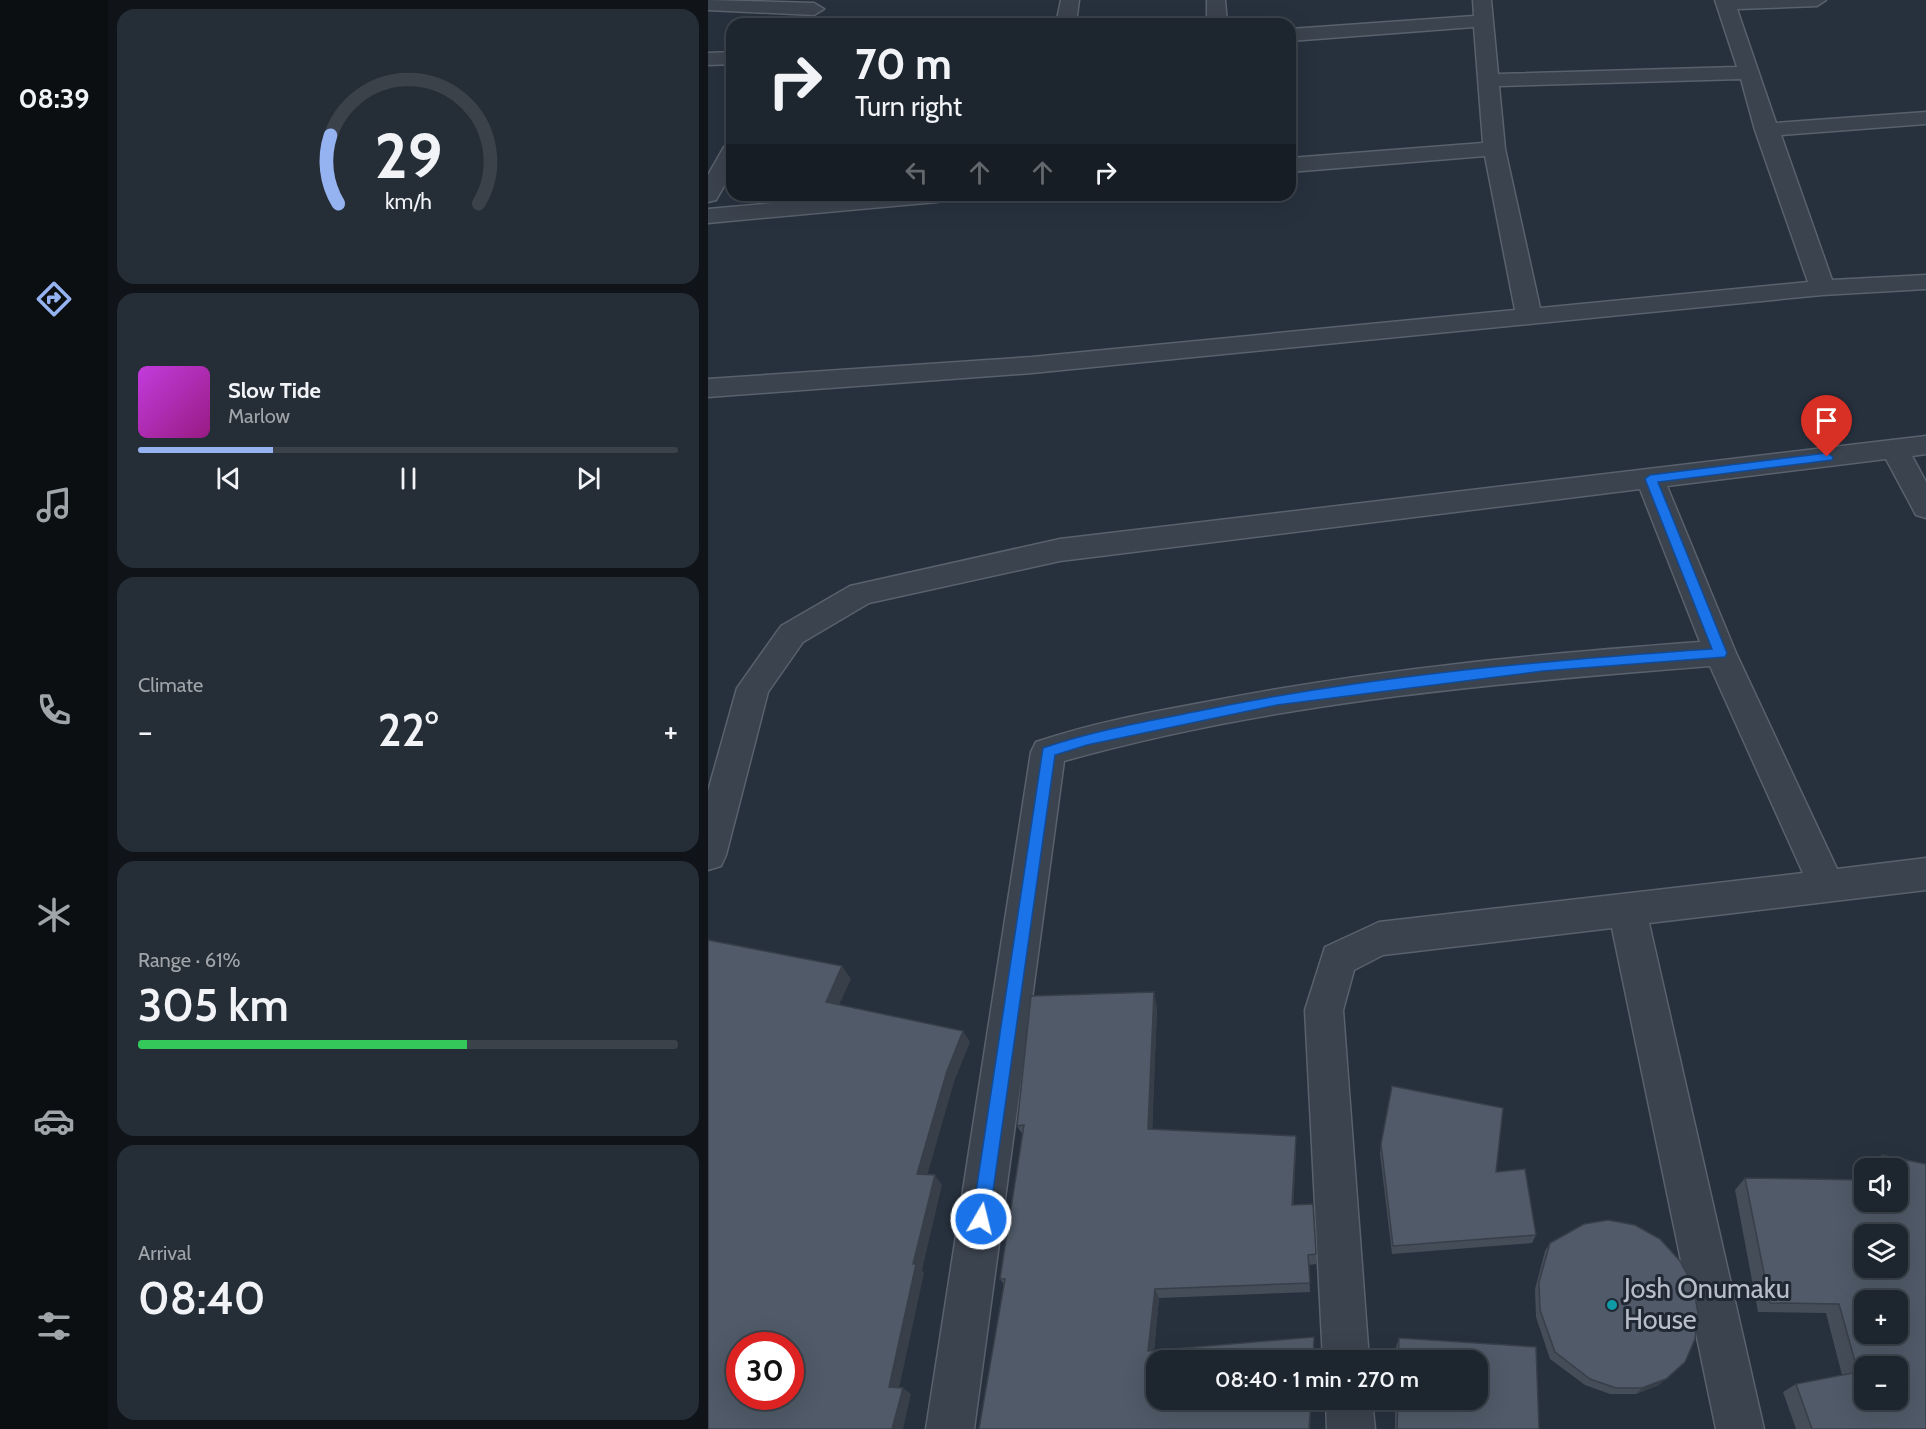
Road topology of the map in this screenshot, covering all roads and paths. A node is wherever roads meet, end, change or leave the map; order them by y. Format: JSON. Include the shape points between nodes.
{"nodes":[{"id":1,"x":1070,"y":0,"type":"edge"},
{"id":2,"x":1216,"y":0,"type":"edge"},
{"id":3,"x":1818,"y":0,"type":"edge"},
{"id":4,"x":1724,"y":2,"type":"edge"},
{"id":5,"x":708,"y":4,"type":"edge"},
{"id":6,"x":1483,"y":10,"type":"edge"},
{"id":7,"x":813,"y":11,"type":"edge"},
{"id":8,"x":1067,"y":18,"type":"edge"},
{"id":9,"x":1217,"y":18,"type":"edge"},
{"id":10,"x":1296,"y":33,"type":"edge"},
{"id":11,"x":726,"y":58,"type":"edge"},
{"id":12,"x":708,"y":59,"type":"edge"},
{"id":13,"x":1748,"y":73,"type":"junction"},
{"id":14,"x":1488,"y":80,"type":"junction"},
{"id":15,"x":1926,"y":118,"type":"edge"},
{"id":16,"x":1766,"y":130,"type":"junction"},
{"id":17,"x":1494,"y":149,"type":"junction"},
{"id":18,"x":726,"y":163,"type":"edge"},
{"id":19,"x":1296,"y":165,"type":"edge"},
{"id":20,"x":708,"y":195,"type":"edge"},
{"id":21,"x":872,"y":201,"type":"edge"},
{"id":22,"x":708,"y":216,"type":"edge"},
{"id":23,"x":1926,"y":282,"type":"edge"},
{"id":24,"x":1822,"y":288,"type":"junction"},
{"id":25,"x":1529,"y":315,"type":"junction"},
{"id":26,"x":708,"y":388,"type":"edge"},
{"id":27,"x":1926,"y":446,"type":"edge"},
{"id":28,"x":1894,"y":449,"type":"junction"},
{"id":29,"x":1650,"y":479,"type":"junction"},
{"id":30,"x":1926,"y":508,"type":"edge"},
{"id":31,"x":1720,"y":653,"type":"junction"},
{"id":32,"x":708,"y":855,"type":"edge"},
{"id":33,"x":1926,"y":874,"type":"edge"},
{"id":34,"x":1827,"y":886,"type":"junction"},
{"id":35,"x":1627,"y":909,"type":"junction"},
{"id":36,"x":1345,"y":1350,"type":"edge"},
{"id":37,"x":1350,"y":1410,"type":"edge"},
{"id":38,"x":950,"y":1429,"type":"edge"},
{"id":39,"x":1351,"y":1429,"type":"edge"},
{"id":40,"x":1740,"y":1429,"type":"edge"}],
"edges":[{"from":1,"to":8,"type":"street"},
{"from":2,"to":9,"type":"street"},
{"from":3,"to":4,"type":"street"},
{"from":4,"to":13,"type":"street"},
{"from":5,"to":7,"type":"street"},
{"from":6,"to":10,"type":"street"},
{"from":6,"to":14,"type":"street"},
{"from":11,"to":12,"type":"street"},
{"from":13,"to":14,"type":"street"},
{"from":13,"to":16,"type":"street"},
{"from":14,"to":17,"type":"street"},
{"from":15,"to":16,"type":"street"},
{"from":16,"to":24,"type":"street"},
{"from":17,"to":19,"type":"street"},
{"from":17,"to":25,"type":"street"},
{"from":18,"to":20,"type":"street"},
{"from":21,"to":22,"type":"street"},
{"from":23,"to":24,"type":"street"},
{"from":24,"to":25,"type":"street"},
{"from":25,"to":26,"type":"street","via":[[1032,365]]},
{"from":27,"to":28,"type":"street"},
{"from":28,"to":29,"type":"street"},
{"from":28,"to":30,"type":"street"},
{"from":29,"to":31,"type":"street"},
{"from":29,"to":32,"type":"street","via":[[1060,550],[861,594],[792,634],[753,688]]},
{"from":31,"to":34,"type":"street"},
{"from":31,"to":38,"type":"street","via":[[1543,666],[1277,700],[1087,740],[1048,752]]},
{"from":33,"to":34,"type":"street"},
{"from":34,"to":35,"type":"street"},
{"from":35,"to":36,"type":"street","via":[[1380,939],[1338,959],[1324,1010]]},
{"from":35,"to":40,"type":"street"},
{"from":37,"to":39,"type":"street"}]}
